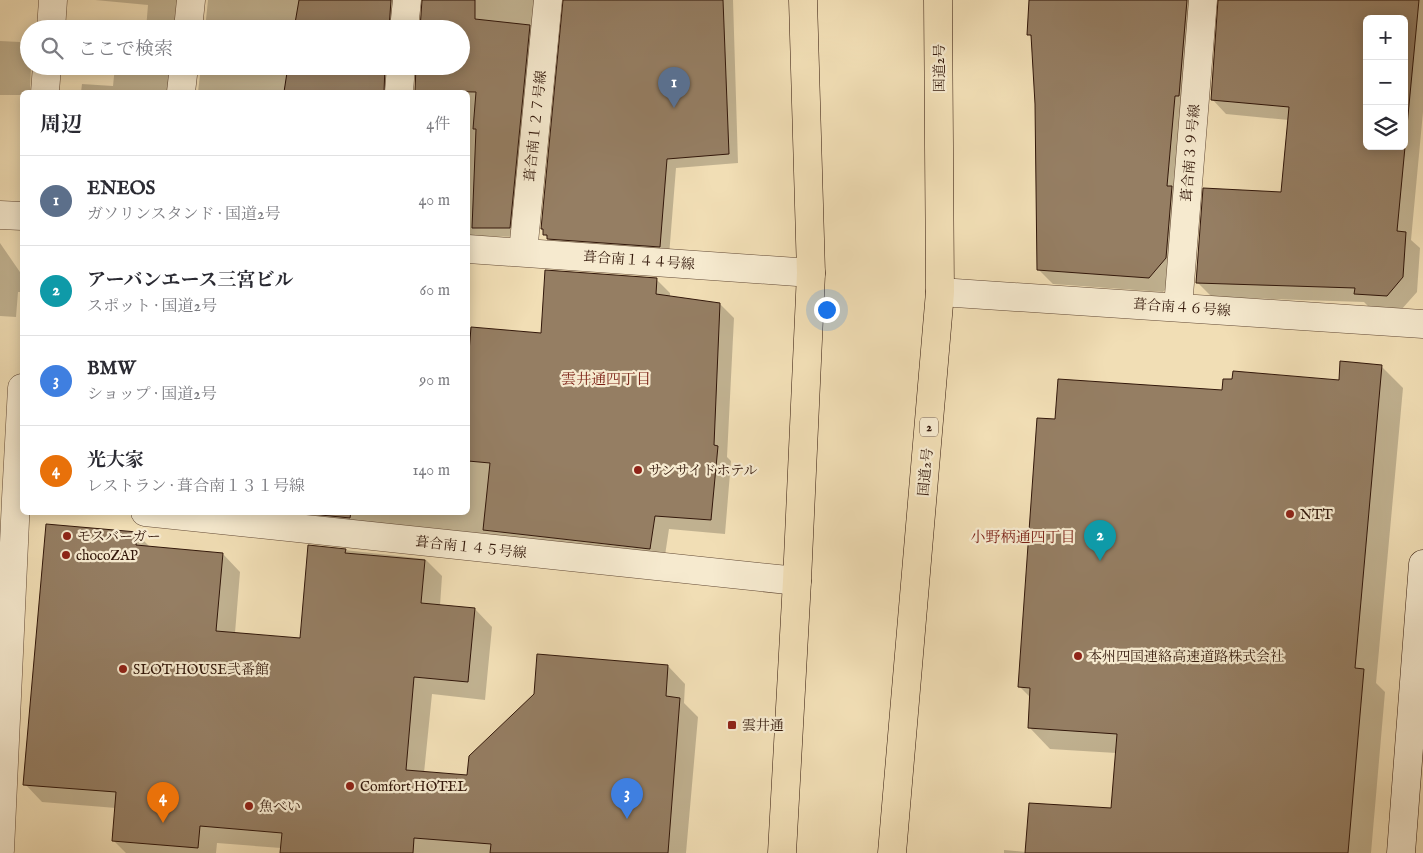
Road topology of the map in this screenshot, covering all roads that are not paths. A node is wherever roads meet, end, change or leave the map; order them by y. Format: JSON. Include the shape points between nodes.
{"nodes":[{"id":1,"x":53,"y":0,"type":"edge"},
{"id":2,"x":191,"y":0,"type":"edge"},
{"id":3,"x":407,"y":0,"type":"edge"},
{"id":4,"x":548,"y":0,"type":"edge"},
{"id":5,"x":803,"y":0,"type":"edge"},
{"id":6,"x":938,"y":0,"type":"edge"},
{"id":7,"x":1203,"y":0,"type":"edge"},
{"id":8,"x":51,"y":20,"type":"edge"},
{"id":9,"x":189,"y":20,"type":"edge"},
{"id":10,"x":405,"y":20,"type":"edge"},
{"id":11,"x":46,"y":75,"type":"edge"},
{"id":12,"x":183,"y":75,"type":"edge"},
{"id":13,"x":401,"y":75,"type":"edge"},
{"id":14,"x":44,"y":90,"type":"edge"},
{"id":15,"x":182,"y":90,"type":"edge"},
{"id":16,"x":399,"y":90,"type":"edge"},
{"id":17,"x":0,"y":215,"type":"edge"},
{"id":18,"x":20,"y":216,"type":"edge"},
{"id":19,"x":470,"y":249,"type":"edge"},
{"id":20,"x":523,"y":252,"type":"junction"},
{"id":21,"x":811,"y":273,"type":"junction"},
{"id":22,"x":940,"y":292,"type":"junction"},
{"id":23,"x":1178,"y":307,"type":"junction"},
{"id":24,"x":1423,"y":324,"type":"edge"},
{"id":25,"x":20,"y":462,"type":"edge"},
{"id":26,"x":19,"y":499,"type":"edge"},
{"id":27,"x":172,"y":515,"type":"edge"},
{"id":28,"x":1423,"y":564,"type":"edge"},
{"id":29,"x":797,"y":581,"type":"junction"},
{"id":30,"x":0,"y":850,"type":"edge"},
{"id":31,"x":782,"y":853,"type":"edge"},
{"id":32,"x":892,"y":853,"type":"edge"},
{"id":33,"x":1401,"y":853,"type":"edge"}],
"edges":[{"from":1,"to":8,"type":"street"},
{"from":2,"to":9,"type":"street"},
{"from":3,"to":10,"type":"street"},
{"from":4,"to":20,"type":"street","name":"葺合南１２７号線"},
{"from":5,"to":21,"type":"highway"},
{"from":6,"to":22,"type":"highway","name":"国道2号","number":"2"},
{"from":7,"to":23,"type":"street","name":"葺合南３９号線"},
{"from":11,"to":14,"type":"street"},
{"from":12,"to":15,"type":"street"},
{"from":13,"to":16,"type":"street"},
{"from":17,"to":18,"type":"street"},
{"from":19,"to":20,"type":"street","name":"葺合南１４４号線"},
{"from":20,"to":21,"type":"street","name":"葺合南１４４号線"},
{"from":21,"to":29,"type":"highway"},
{"from":22,"to":23,"type":"street","name":"葺合南４６号線"},
{"from":22,"to":32,"type":"highway","name":"国道2号","number":"2"},
{"from":23,"to":24,"type":"street","name":"葺合南４６号線"},
{"from":25,"to":26,"type":"street"},
{"from":26,"to":30,"type":"street"},
{"from":27,"to":29,"type":"street","name":"葺合南１４５号線"},
{"from":28,"to":33,"type":"street"},
{"from":29,"to":31,"type":"highway"}]}
